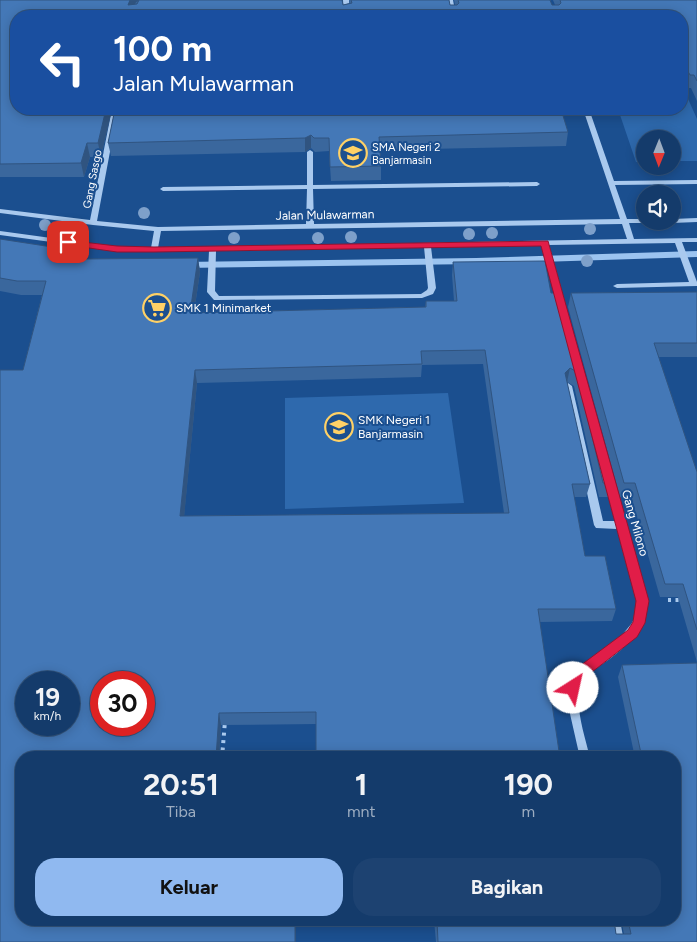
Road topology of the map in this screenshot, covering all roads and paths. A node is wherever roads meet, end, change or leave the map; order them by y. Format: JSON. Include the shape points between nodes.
{"nodes":[{"id":1,"x":114,"y":115,"type":"edge"},
{"id":2,"x":588,"y":115,"type":"edge"},
{"id":3,"x":310,"y":152,"type":"edge"},
{"id":4,"x":697,"y":182,"type":"edge"},
{"id":5,"x":613,"y":183,"type":"junction"},
{"id":6,"x":537,"y":184,"type":"dead end"},
{"id":7,"x":309,"y":187,"type":"junction"},
{"id":8,"x":163,"y":189,"type":"dead end"},
{"id":9,"x":0,"y":211,"type":"edge"},
{"id":10,"x":697,"y":220,"type":"edge"},
{"id":11,"x":681,"y":221,"type":"edge"},
{"id":12,"x":625,"y":222,"type":"junction"},
{"id":13,"x":636,"y":222,"type":"edge"},
{"id":14,"x":93,"y":223,"type":"junction"},
{"id":15,"x":310,"y":226,"type":"junction"},
{"id":16,"x":158,"y":229,"type":"junction"},
{"id":17,"x":0,"y":233,"type":"edge"},
{"id":18,"x":697,"y":240,"type":"edge"},
{"id":19,"x":678,"y":241,"type":"junction"},
{"id":20,"x":631,"y":242,"type":"junction"},
{"id":21,"x":545,"y":243,"type":"junction"},
{"id":22,"x":427,"y":245,"type":"junction"},
{"id":23,"x":213,"y":248,"type":"junction"},
{"id":24,"x":154,"y":250,"type":"junction"},
{"id":25,"x":695,"y":284,"type":"edge"},
{"id":26,"x":617,"y":286,"type":"dead end"},
{"id":27,"x":562,"y":309,"type":"edge"},
{"id":28,"x":568,"y":386,"type":"edge"},
{"id":29,"x":605,"y":469,"type":"edge"},
{"id":30,"x":621,"y":525,"type":"junction"},
{"id":31,"x":226,"y":714,"type":"edge"},
{"id":32,"x":223,"y":751,"type":"edge"},
{"id":33,"x":583,"y":751,"type":"edge"},
{"id":34,"x":615,"y":926,"type":"edge"},
{"id":35,"x":618,"y":942,"type":"edge"}],
"edges":[{"from":1,"to":14,"type":"street","name":"Gang Sasgo"},
{"from":2,"to":5,"type":"street"},
{"from":3,"to":7,"type":"street"},
{"from":4,"to":5,"type":"street"},
{"from":5,"to":12,"type":"street"},
{"from":6,"to":7,"type":"street"},
{"from":7,"to":8,"type":"street"},
{"from":7,"to":15,"type":"street"},
{"from":9,"to":14,"type":"street","name":"Jalan Mulawarman"},
{"from":10,"to":11,"type":"street"},
{"from":12,"to":13,"type":"street","name":"Jalan Mulawarman"},
{"from":12,"to":15,"type":"street","name":"Jalan Mulawarman"},
{"from":12,"to":20,"type":"street"},
{"from":14,"to":16,"type":"street","name":"Jalan Mulawarman"},
{"from":15,"to":16,"type":"street","name":"Jalan Mulawarman"},
{"from":16,"to":24,"type":"street"},
{"from":17,"to":24,"type":"street","via":[[117,249]]},
{"from":18,"to":19,"type":"street"},
{"from":19,"to":20,"type":"street"},
{"from":19,"to":25,"type":"street"},
{"from":20,"to":21,"type":"street"},
{"from":21,"to":22,"type":"street"},
{"from":21,"to":27,"type":"street"},
{"from":22,"to":23,"type":"street"},
{"from":22,"to":23,"type":"street","via":[[432,288],[422,296],[217,298],[210,292]]},
{"from":23,"to":24,"type":"street"},
{"from":25,"to":26,"type":"street"},
{"from":28,"to":30,"type":"street","via":[[599,525]]},
{"from":29,"to":30,"type":"street","name":"Gang Milono"},
{"from":30,"to":33,"type":"street","name":"Gang Milono","via":[[643,610],[632,633],[578,675],[574,684]]},
{"from":31,"to":32,"type":"path"},
{"from":34,"to":35,"type":"street"}]}
